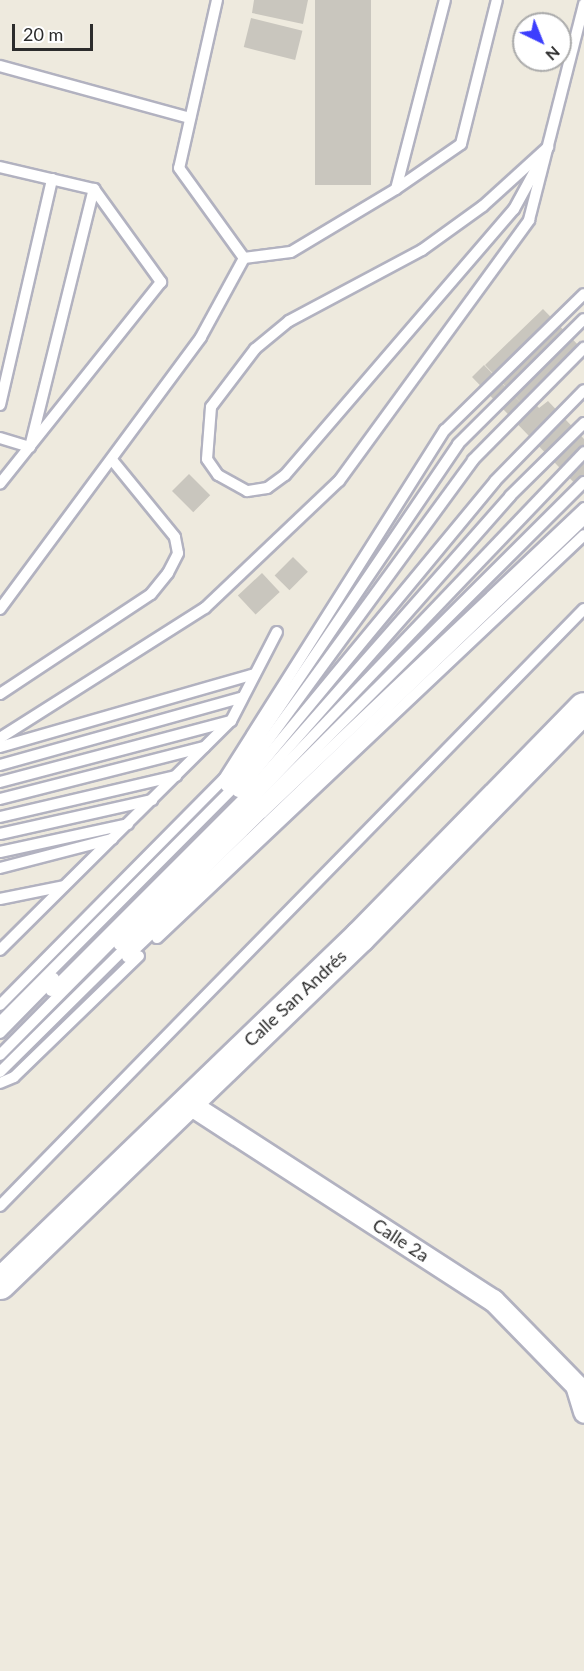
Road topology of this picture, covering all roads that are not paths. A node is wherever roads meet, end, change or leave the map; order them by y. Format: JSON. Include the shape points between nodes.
{"nodes":[{"id":1,"x":217,"y":0,"type":"edge"},
{"id":2,"x":445,"y":0,"type":"edge"},
{"id":3,"x":497,"y":0,"type":"edge"},
{"id":4,"x":584,"y":4,"type":"edge"},
{"id":5,"x":0,"y":66,"type":"edge"},
{"id":6,"x":190,"y":118,"type":"junction"},
{"id":7,"x":548,"y":147,"type":"junction"},
{"id":8,"x":1,"y":170,"type":"edge"},
{"id":9,"x":52,"y":179,"type":"junction"},
{"id":10,"x":94,"y":189,"type":"junction"},
{"id":11,"x":396,"y":189,"type":"junction"},
{"id":12,"x":244,"y":258,"type":"junction"},
{"id":13,"x":584,"y":294,"type":"edge"},
{"id":14,"x":584,"y":319,"type":"edge"},
{"id":15,"x":584,"y":348,"type":"edge"},
{"id":16,"x":584,"y":390,"type":"edge"},
{"id":17,"x":0,"y":405,"type":"edge"},
{"id":18,"x":584,"y":423,"type":"edge"},
{"id":19,"x":0,"y":438,"type":"edge"},
{"id":20,"x":30,"y":447,"type":"junction"},
{"id":21,"x":584,"y":452,"type":"edge"},
{"id":22,"x":113,"y":461,"type":"junction"},
{"id":23,"x":584,"y":482,"type":"edge"},
{"id":24,"x":0,"y":484,"type":"edge"},
{"id":25,"x":584,"y":508,"type":"edge"},
{"id":26,"x":584,"y":519,"type":"edge"},
{"id":27,"x":584,"y":535,"type":"edge"},
{"id":28,"x":0,"y":609,"type":"edge"},
{"id":29,"x":584,"y":609,"type":"edge"},
{"id":30,"x":277,"y":632,"type":"dead end"},
{"id":31,"x":255,"y":674,"type":"junction"},
{"id":32,"x":0,"y":694,"type":"edge"},
{"id":33,"x":243,"y":697,"type":"junction"},
{"id":34,"x":584,"y":708,"type":"edge"},
{"id":35,"x":231,"y":721,"type":"junction"},
{"id":36,"x":0,"y":738,"type":"edge"},
{"id":37,"x":0,"y":747,"type":"edge"},
{"id":38,"x":205,"y":747,"type":"junction"},
{"id":39,"x":0,"y":765,"type":"edge"},
{"id":40,"x":176,"y":776,"type":"junction"},
{"id":41,"x":0,"y":782,"type":"edge"},
{"id":42,"x":0,"y":799,"type":"edge"},
{"id":43,"x":152,"y":800,"type":"junction"},
{"id":44,"x":0,"y":817,"type":"edge"},
{"id":45,"x":128,"y":824,"type":"junction"},
{"id":46,"x":0,"y":834,"type":"edge"},
{"id":47,"x":112,"y":839,"type":"junction"},
{"id":48,"x":0,"y":852,"type":"edge"},
{"id":49,"x":0,"y":868,"type":"edge"},
{"id":50,"x":64,"y":886,"type":"junction"},
{"id":51,"x":0,"y":899,"type":"edge"},
{"id":52,"x":0,"y":950,"type":"edge"},
{"id":53,"x":0,"y":1005,"type":"edge"},
{"id":54,"x":0,"y":1014,"type":"edge"},
{"id":55,"x":0,"y":1022,"type":"edge"},
{"id":56,"x":0,"y":1033,"type":"edge"},
{"id":57,"x":0,"y":1042,"type":"edge"},
{"id":58,"x":0,"y":1055,"type":"edge"},
{"id":59,"x":0,"y":1064,"type":"edge"},
{"id":60,"x":0,"y":1072,"type":"edge"},
{"id":61,"x":0,"y":1078,"type":"edge"},
{"id":62,"x":0,"y":1083,"type":"edge"},
{"id":63,"x":186,"y":1101,"type":"junction"},
{"id":64,"x":0,"y":1206,"type":"edge"},
{"id":65,"x":0,"y":1284,"type":"edge"},
{"id":66,"x":584,"y":1412,"type":"edge"}],
"edges":[{"from":1,"to":6,"type":"lane"},
{"from":2,"to":11,"type":"lane"},
{"from":3,"to":11,"type":"lane","via":[[460,144]]},
{"from":4,"to":7,"type":"lane"},
{"from":5,"to":6,"type":"lane"},
{"from":6,"to":12,"type":"lane","via":[[178,168]]},
{"from":7,"to":7,"type":"lane","via":[[483,206],[422,250],[289,321],[255,349],[211,407],[207,459],[218,475],[247,491],[267,488],[285,475],[514,209]]},
{"from":7,"to":36,"type":"lane","via":[[529,220],[339,481],[205,608]]},
{"from":8,"to":9,"type":"lane"},
{"from":9,"to":10,"type":"lane"},
{"from":9,"to":17,"type":"lane"},
{"from":10,"to":20,"type":"lane"},
{"from":10,"to":20,"type":"lane","via":[[161,282]]},
{"from":11,"to":12,"type":"lane","via":[[291,252]]},
{"from":12,"to":22,"type":"lane","via":[[201,337]]},
{"from":13,"to":53,"type":"lane","via":[[445,430],[224,779]]},
{"from":14,"to":54,"type":"lane","via":[[458,444],[229,783]]},
{"from":15,"to":55,"type":"lane","via":[[473,459],[234,788]]},
{"from":16,"to":56,"type":"lane","via":[[495,481],[239,792]]},
{"from":18,"to":57,"type":"lane","via":[[510,496],[245,797]]},
{"from":19,"to":20,"type":"lane"},
{"from":20,"to":24,"type":"lane"},
{"from":21,"to":58,"type":"lane","via":[[250,802]]},
{"from":22,"to":28,"type":"lane"},
{"from":22,"to":32,"type":"lane","via":[[176,537],[178,553],[151,594]]},
{"from":23,"to":59,"type":"lane"},
{"from":25,"to":60,"type":"lane","via":[[262,813]]},
{"from":26,"to":61,"type":"lane"},
{"from":27,"to":62,"type":"lane","via":[[275,824],[15,1077]]},
{"from":29,"to":64,"type":"lane"},
{"from":30,"to":31,"type":"lane"},
{"from":31,"to":33,"type":"lane"},
{"from":31,"to":37,"type":"lane"},
{"from":33,"to":35,"type":"lane"},
{"from":33,"to":39,"type":"lane"},
{"from":34,"to":63,"type":"street","name":"Calle San Andrés","via":[[360,937]]},
{"from":35,"to":38,"type":"lane"},
{"from":35,"to":41,"type":"lane"},
{"from":38,"to":40,"type":"lane"},
{"from":38,"to":42,"type":"lane"},
{"from":40,"to":43,"type":"lane"},
{"from":40,"to":44,"type":"lane"},
{"from":43,"to":45,"type":"lane"},
{"from":43,"to":46,"type":"lane"},
{"from":45,"to":47,"type":"lane"},
{"from":45,"to":48,"type":"lane"},
{"from":47,"to":49,"type":"lane"},
{"from":47,"to":50,"type":"lane"},
{"from":50,"to":51,"type":"lane"},
{"from":50,"to":52,"type":"lane"},
{"from":63,"to":65,"type":"street","name":"Calle San Andrés"},
{"from":63,"to":66,"type":"street","name":"Calle 2a","via":[[493,1300],[576,1385]]}]}
